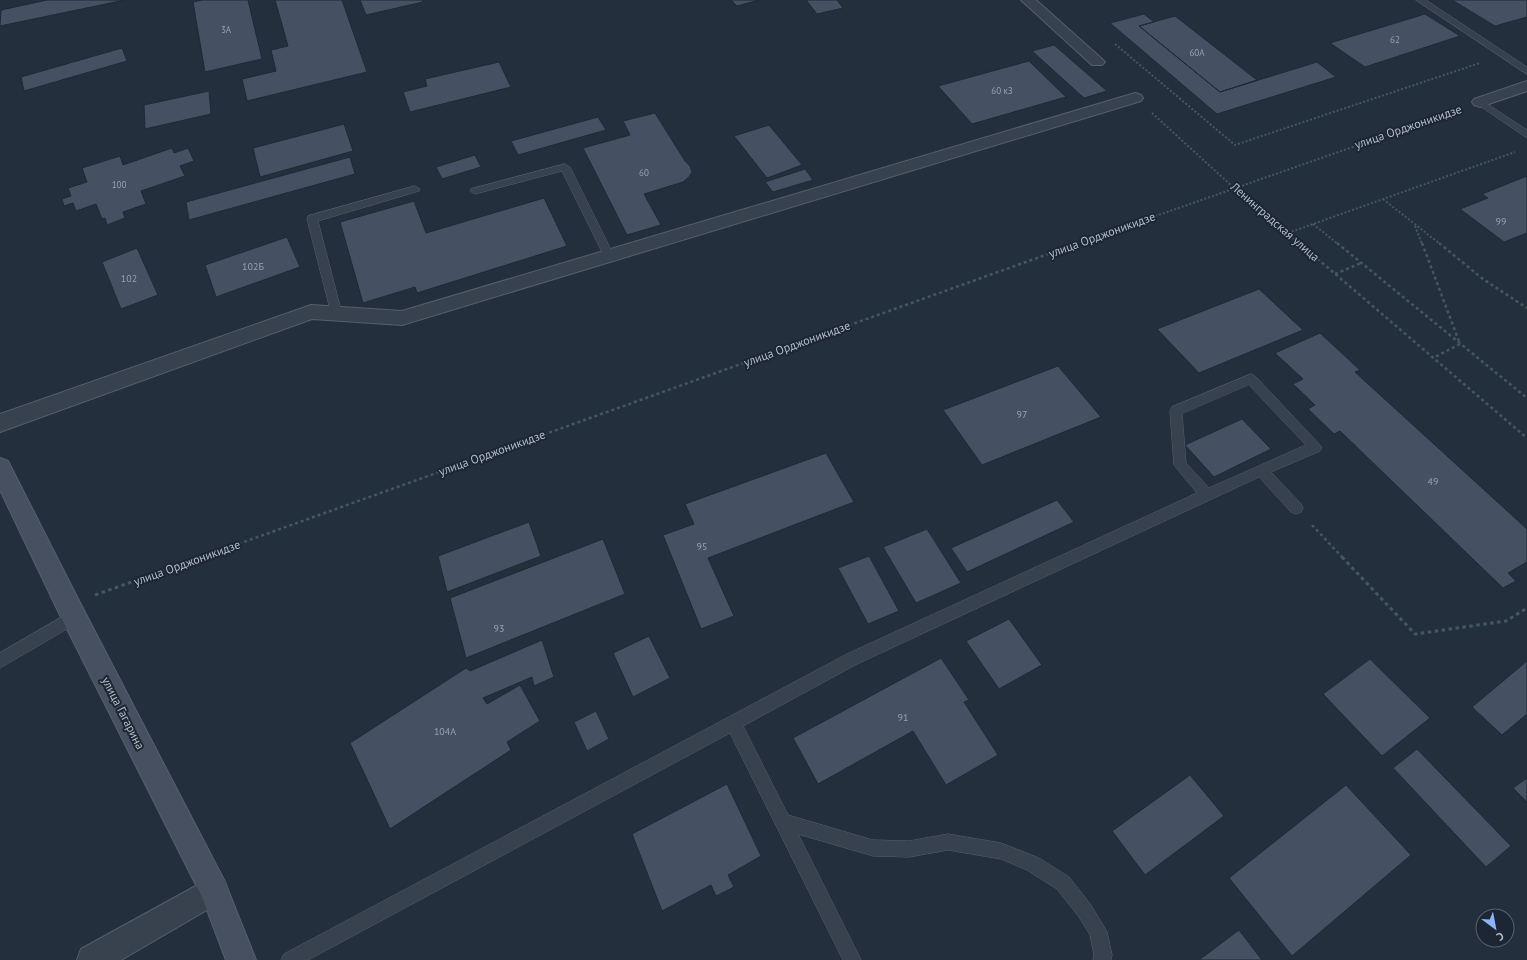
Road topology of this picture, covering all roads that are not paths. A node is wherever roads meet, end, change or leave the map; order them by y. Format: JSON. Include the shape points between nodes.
{"nodes":[{"id":1,"x":1028,"y":0,"type":"edge"},
{"id":2,"x":1420,"y":0,"type":"edge"},
{"id":3,"x":1097,"y":62,"type":"dead end"},
{"id":4,"x":1527,"y":71,"type":"edge"},
{"id":5,"x":1527,"y":86,"type":"edge"},
{"id":6,"x":1136,"y":98,"type":"road end"},
{"id":7,"x":1480,"y":102,"type":"joint"},
{"id":8,"x":1527,"y":134,"type":"edge"},
{"id":9,"x":415,"y":189,"type":"dead end"},
{"id":10,"x":475,"y":191,"type":"dead end"},
{"id":11,"x":609,"y":256,"type":"junction"},
{"id":12,"x":336,"y":314,"type":"junction"},
{"id":13,"x":0,"y":423,"type":"edge"},
{"id":14,"x":0,"y":468,"type":"edge"},
{"id":15,"x":1261,"y":470,"type":"junction"},
{"id":16,"x":1208,"y":495,"type":"junction"},
{"id":17,"x":1296,"y":508,"type":"road end"},
{"id":18,"x":71,"y":611,"type":"junction"},
{"id":19,"x":0,"y":660,"type":"edge"},
{"id":20,"x":733,"y":722,"type":"junction"},
{"id":21,"x":781,"y":821,"type":"junction"},
{"id":22,"x":214,"y":890,"type":"junction"},
{"id":23,"x":92,"y":960,"type":"edge"},
{"id":24,"x":241,"y":960,"type":"edge"},
{"id":25,"x":290,"y":960,"type":"edge"},
{"id":26,"x":852,"y":960,"type":"edge"},
{"id":27,"x":1102,"y":960,"type":"edge"}],
"edges":[{"from":1,"to":3,"type":"street"},
{"from":2,"to":4,"type":"lane"},
{"from":5,"to":7,"type":"street"},
{"from":6,"to":11,"type":"street"},
{"from":7,"to":8,"type":"lane"},
{"from":9,"to":12,"type":"lane","via":[[312,219]]},
{"from":10,"to":11,"type":"lane","via":[[565,167]]},
{"from":11,"to":12,"type":"street","via":[[402,318]]},
{"from":12,"to":13,"type":"street","via":[[311,312]]},
{"from":14,"to":18,"type":"street","name":"улица Гагарина"},
{"from":15,"to":16,"type":"lane"},
{"from":15,"to":16,"type":"lane","via":[[1316,447],[1251,379],[1176,410],[1180,465]]},
{"from":15,"to":17,"type":"lane"},
{"from":16,"to":20,"type":"lane","via":[[852,659]]},
{"from":18,"to":19,"type":"lane"},
{"from":18,"to":22,"type":"street","name":"улица Гагарина"},
{"from":20,"to":21,"type":"lane"},
{"from":20,"to":25,"type":"lane"},
{"from":21,"to":26,"type":"lane"},
{"from":21,"to":27,"type":"lane","via":[[873,848],[909,849],[948,842],[1001,851],[1033,864],[1063,883],[1085,911],[1098,932]]},
{"from":22,"to":23,"type":"street"},
{"from":22,"to":24,"type":"street","name":"улица Гагарина"}]}
